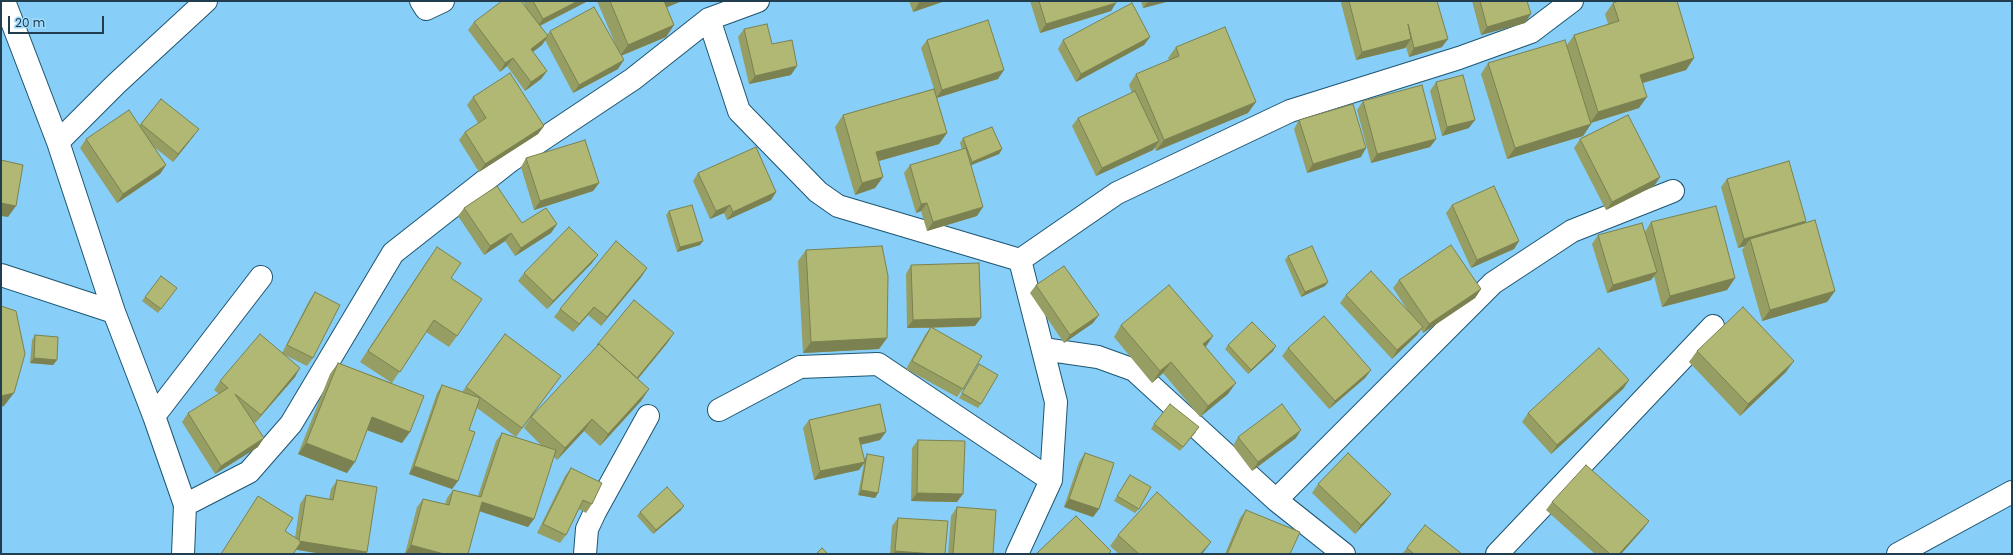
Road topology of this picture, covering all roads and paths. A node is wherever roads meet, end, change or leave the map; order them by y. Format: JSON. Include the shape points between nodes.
{"nodes":[{"id":1,"x":4,"y":1,"type":"edge"},
{"id":2,"x":206,"y":1,"type":"edge"},
{"id":3,"x":420,"y":1,"type":"edge"},
{"id":4,"x":442,"y":1,"type":"edge"},
{"id":5,"x":758,"y":1,"type":"edge"},
{"id":6,"x":1572,"y":1,"type":"edge"},
{"id":7,"x":734,"y":5,"type":"edge"},
{"id":8,"x":709,"y":19,"type":"junction"},
{"id":9,"x":58,"y":142,"type":"junction"},
{"id":10,"x":1673,"y":191,"type":"dead end"},
{"id":11,"x":1020,"y":260,"type":"junction"},
{"id":12,"x":1,"y":275,"type":"edge"},
{"id":13,"x":261,"y":277,"type":"dead end"},
{"id":14,"x":114,"y":312,"type":"junction"},
{"id":15,"x":1713,"y":326,"type":"dead end"},
{"id":16,"x":1043,"y":350,"type":"junction"},
{"id":17,"x":719,"y":410,"type":"dead end"},
{"id":18,"x":154,"y":416,"type":"junction"},
{"id":19,"x":648,"y":416,"type":"dead end"},
{"id":20,"x":1051,"y":480,"type":"junction"},
{"id":21,"x":2012,"y":492,"type":"edge"},
{"id":22,"x":1276,"y":500,"type":"junction"},
{"id":23,"x":185,"y":505,"type":"junction"},
{"id":24,"x":183,"y":554,"type":"edge"},
{"id":25,"x":585,"y":554,"type":"edge"},
{"id":26,"x":1017,"y":554,"type":"edge"},
{"id":27,"x":1344,"y":554,"type":"edge"},
{"id":28,"x":1497,"y":554,"type":"edge"},
{"id":29,"x":1898,"y":554,"type":"edge"}],
"edges":[{"from":1,"to":9,"type":"street"},
{"from":2,"to":9,"type":"street"},
{"from":3,"to":4,"type":"street","via":[[426,9]]},
{"from":5,"to":7,"type":"street"},
{"from":6,"to":11,"type":"street","via":[[1531,32],[1459,58],[1283,114],[1117,193]]},
{"from":7,"to":8,"type":"street"},
{"from":8,"to":11,"type":"street","via":[[738,110],[818,192],[838,206]]},
{"from":8,"to":23,"type":"street","via":[[633,78],[510,161],[393,253],[291,424],[249,472]]},
{"from":9,"to":14,"type":"street"},
{"from":10,"to":22,"type":"street","via":[[1572,231],[1493,283]]},
{"from":11,"to":16,"type":"street"},
{"from":12,"to":14,"type":"street"},
{"from":13,"to":18,"type":"street"},
{"from":14,"to":18,"type":"street"},
{"from":15,"to":28,"type":"street"},
{"from":16,"to":20,"type":"street","via":[[1056,402]]},
{"from":16,"to":22,"type":"street","via":[[1098,357],[1134,370]]},
{"from":17,"to":20,"type":"street","via":[[800,367],[878,364]]},
{"from":18,"to":23,"type":"street"},
{"from":19,"to":25,"type":"street","via":[[592,518]]},
{"from":20,"to":26,"type":"street"},
{"from":21,"to":29,"type":"street"},
{"from":22,"to":27,"type":"street"},
{"from":23,"to":24,"type":"street"}]}
